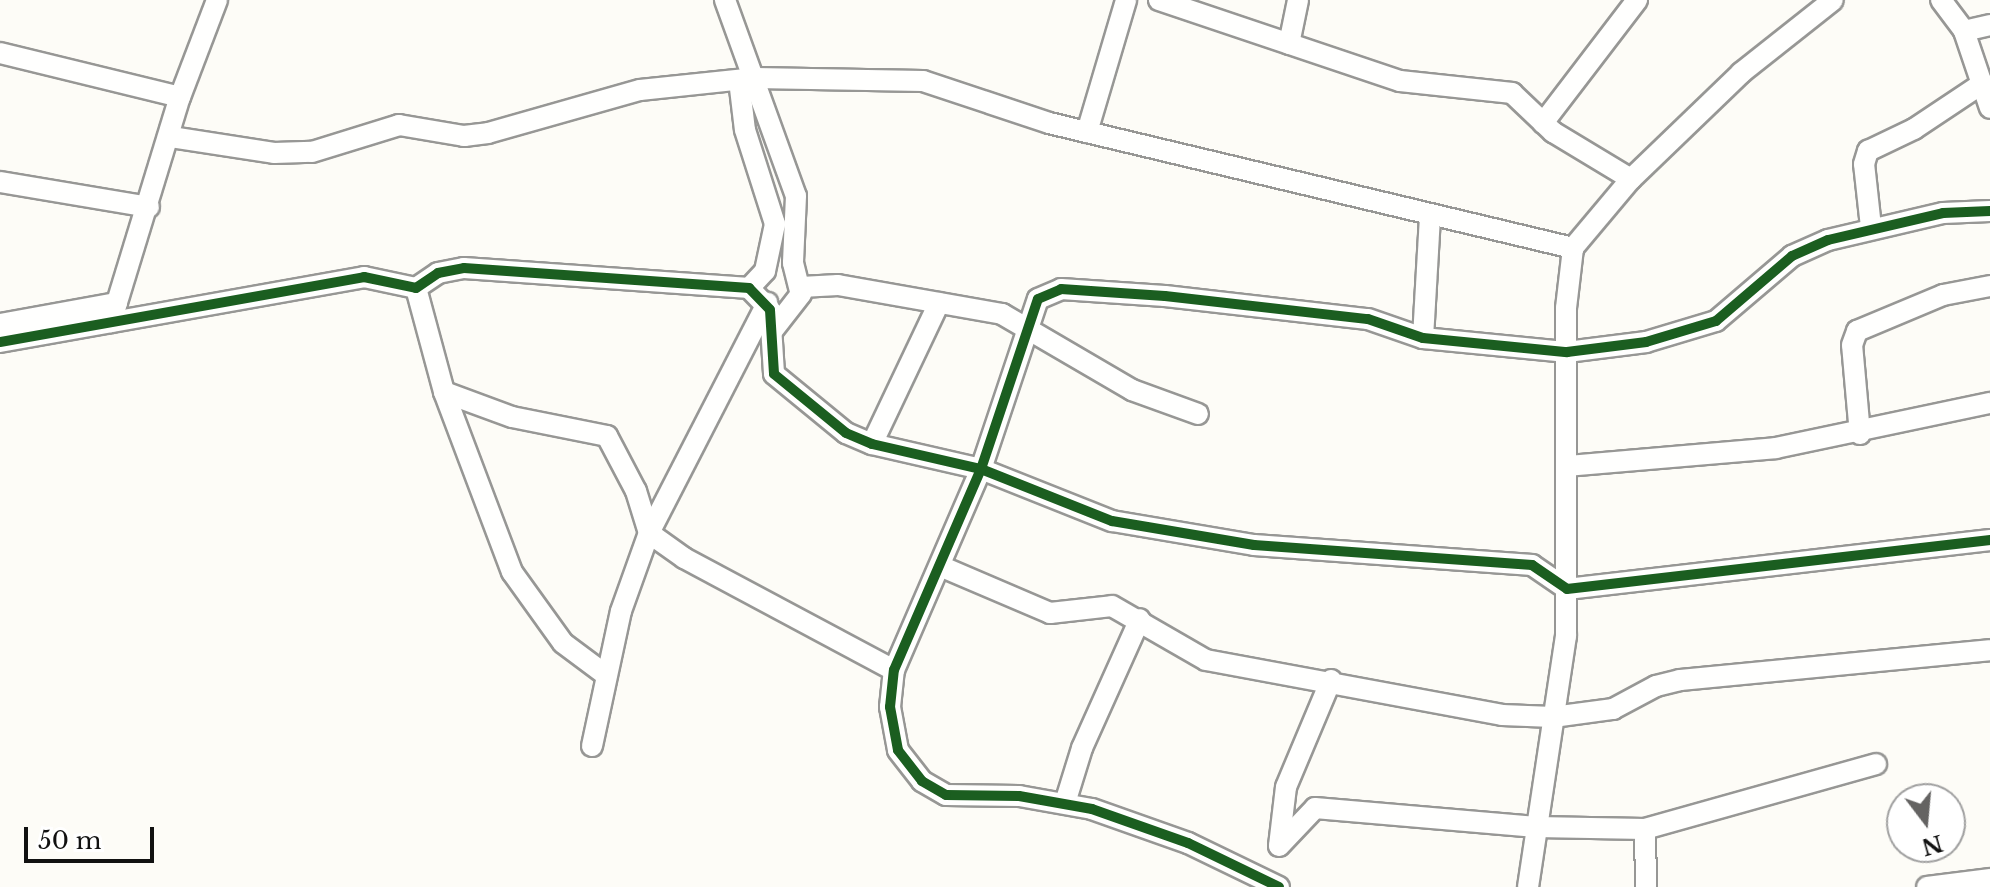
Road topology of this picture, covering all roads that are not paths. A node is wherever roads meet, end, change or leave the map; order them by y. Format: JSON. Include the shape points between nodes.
{"nodes":[{"id":1,"x":217,"y":0,"type":"edge"},
{"id":2,"x":725,"y":0,"type":"edge"},
{"id":3,"x":1126,"y":0,"type":"edge"},
{"id":4,"x":1159,"y":0,"type":"edge"},
{"id":5,"x":1298,"y":0,"type":"edge"},
{"id":6,"x":1637,"y":0,"type":"edge"},
{"id":7,"x":1833,"y":0,"type":"edge"},
{"id":8,"x":1941,"y":0,"type":"edge"},
{"id":9,"x":1990,"y":25,"type":"edge"},
{"id":10,"x":1964,"y":31,"type":"junction"},
{"id":11,"x":1289,"y":44,"type":"junction"},
{"id":12,"x":0,"y":53,"type":"edge"},
{"id":13,"x":747,"y":79,"type":"junction"},
{"id":14,"x":180,"y":97,"type":"junction"},
{"id":15,"x":1988,"y":98,"type":"edge"},
{"id":16,"x":1543,"y":123,"type":"junction"},
{"id":17,"x":1087,"y":132,"type":"junction"},
{"id":18,"x":171,"y":137,"type":"junction"},
{"id":19,"x":1631,"y":179,"type":"junction"},
{"id":20,"x":0,"y":182,"type":"edge"},
{"id":21,"x":149,"y":207,"type":"junction"},
{"id":22,"x":1990,"y":211,"type":"edge"},
{"id":23,"x":1430,"y":216,"type":"junction"},
{"id":24,"x":1871,"y":227,"type":"junction"},
{"id":25,"x":1573,"y":248,"type":"junction"},
{"id":26,"x":1990,"y":286,"type":"edge"},
{"id":27,"x":801,"y":287,"type":"junction"},
{"id":28,"x":416,"y":288,"type":"junction"},
{"id":29,"x":749,"y":288,"type":"junction"},
{"id":30,"x":767,"y":303,"type":"junction"},
{"id":31,"x":939,"y":303,"type":"junction"},
{"id":32,"x":114,"y":312,"type":"junction"},
{"id":33,"x":0,"y":324,"type":"edge"},
{"id":34,"x":1027,"y":327,"type":"junction"},
{"id":35,"x":773,"y":330,"type":"junction"},
{"id":36,"x":1423,"y":338,"type":"junction"},
{"id":37,"x":0,"y":342,"type":"edge"},
{"id":38,"x":1567,"y":352,"type":"junction"},
{"id":39,"x":444,"y":392,"type":"junction"},
{"id":40,"x":1990,"y":403,"type":"edge"},
{"id":41,"x":1198,"y":414,"type":"dead end"},
{"id":42,"x":1860,"y":434,"type":"junction"},
{"id":43,"x":872,"y":444,"type":"junction"},
{"id":44,"x":1567,"y":466,"type":"junction"},
{"id":45,"x":981,"y":469,"type":"junction"},
{"id":46,"x":649,"y":533,"type":"junction"},
{"id":47,"x":1990,"y":540,"type":"edge"},
{"id":48,"x":940,"y":566,"type":"junction"},
{"id":49,"x":1567,"y":589,"type":"junction"},
{"id":50,"x":1140,"y":619,"type":"junction"},
{"id":51,"x":1990,"y":650,"type":"edge"},
{"id":52,"x":894,"y":670,"type":"junction"},
{"id":53,"x":606,"y":675,"type":"junction"},
{"id":54,"x":1331,"y":680,"type":"junction"},
{"id":55,"x":1553,"y":717,"type":"junction"},
{"id":56,"x":592,"y":746,"type":"dead end"},
{"id":57,"x":1876,"y":764,"type":"dead end"},
{"id":58,"x":1065,"y":803,"type":"junction"},
{"id":59,"x":1536,"y":827,"type":"junction"},
{"id":60,"x":1645,"y":829,"type":"junction"},
{"id":61,"x":1279,"y":846,"type":"junction"},
{"id":62,"x":1990,"y":879,"type":"edge"},
{"id":63,"x":1272,"y":883,"type":"edge"},
{"id":64,"x":1528,"y":887,"type":"edge"},
{"id":65,"x":1646,"y":887,"type":"edge"},
{"id":66,"x":1927,"y":887,"type":"edge"}],
"edges":[{"from":1,"to":14,"type":"street"},
{"from":2,"to":13,"type":"street"},
{"from":3,"to":17,"type":"street"},
{"from":4,"to":11,"type":"street"},
{"from":5,"to":11,"type":"street"},
{"from":6,"to":16,"type":"street"},
{"from":7,"to":19,"type":"street","via":[[1741,73]]},
{"from":8,"to":10,"type":"street"},
{"from":9,"to":10,"type":"street"},
{"from":10,"to":15,"type":"street"},
{"from":11,"to":16,"type":"street","via":[[1400,81],[1512,93]]},
{"from":12,"to":14,"type":"street"},
{"from":13,"to":17,"type":"street","via":[[923,81]]},
{"from":13,"to":18,"type":"street","via":[[599,97],[510,127],[464,136],[382,127],[312,152],[274,153]]},
{"from":13,"to":27,"type":"street","via":[[796,196],[793,263]]},
{"from":13,"to":29,"type":"street","via":[[745,130],[775,224],[765,271]]},
{"from":14,"to":18,"type":"street"},
{"from":15,"to":24,"type":"street","via":[[1868,151],[1864,164]]},
{"from":16,"to":19,"type":"street"},
{"from":17,"to":23,"type":"street"},
{"from":18,"to":21,"type":"street"},
{"from":19,"to":25,"type":"street"},
{"from":20,"to":21,"type":"street"},
{"from":21,"to":32,"type":"street"},
{"from":22,"to":24,"type":"street","via":[[1943,213]]},
{"from":23,"to":25,"type":"street"},
{"from":23,"to":36,"type":"street"},
{"from":24,"to":38,"type":"street","via":[[1792,256],[1716,321],[1646,342]]},
{"from":25,"to":38,"type":"street","via":[[1566,279]]},
{"from":26,"to":42,"type":"street","via":[[1943,295],[1857,331],[1852,345]]},
{"from":27,"to":31,"type":"street","via":[[838,285]]},
{"from":27,"to":35,"type":"street","via":[[797,303]]},
{"from":28,"to":29,"type":"street","via":[[438,273],[464,268]]},
{"from":28,"to":32,"type":"street","via":[[364,277]]},
{"from":28,"to":39,"type":"street"},
{"from":29,"to":30,"type":"street"},
{"from":30,"to":35,"type":"street"},
{"from":30,"to":46,"type":"street"},
{"from":31,"to":34,"type":"street","via":[[1002,314]]},
{"from":31,"to":43,"type":"street"},
{"from":32,"to":33,"type":"street"},
{"from":32,"to":37,"type":"street"},
{"from":34,"to":36,"type":"street","via":[[1038,299],[1047,293],[1088,289],[1368,319]]},
{"from":34,"to":41,"type":"street","via":[[1132,390]]},
{"from":34,"to":45,"type":"street"},
{"from":35,"to":43,"type":"street","via":[[774,374],[846,433]]},
{"from":36,"to":38,"type":"street"},
{"from":38,"to":44,"type":"street"},
{"from":39,"to":46,"type":"street","via":[[512,417],[607,436],[636,491]]},
{"from":39,"to":53,"type":"street","via":[[488,517],[526,598],[563,643]]},
{"from":40,"to":42,"type":"street"},
{"from":42,"to":44,"type":"street","via":[[1697,459]]},
{"from":43,"to":45,"type":"street"},
{"from":44,"to":49,"type":"street"},
{"from":45,"to":48,"type":"street"},
{"from":45,"to":49,"type":"street","via":[[1112,521],[1254,545],[1532,565]]},
{"from":46,"to":52,"type":"street","via":[[684,558]]},
{"from":46,"to":53,"type":"street"},
{"from":47,"to":49,"type":"street"},
{"from":48,"to":50,"type":"street","via":[[1050,613],[1104,604]]},
{"from":48,"to":52,"type":"street"},
{"from":49,"to":55,"type":"street","via":[[1564,663]]},
{"from":50,"to":54,"type":"street","via":[[1183,651],[1206,660]]},
{"from":50,"to":58,"type":"street","via":[[1082,748]]},
{"from":51,"to":55,"type":"street","via":[[1680,680],[1613,709]]},
{"from":52,"to":58,"type":"street","via":[[892,727],[902,757],[922,781],[958,797],[1019,796]]},
{"from":53,"to":56,"type":"street"},
{"from":54,"to":55,"type":"street","via":[[1502,715]]},
{"from":54,"to":61,"type":"street","via":[[1286,787]]},
{"from":55,"to":59,"type":"street"},
{"from":57,"to":60,"type":"street"},
{"from":58,"to":63,"type":"street","via":[[1167,834]]},
{"from":59,"to":60,"type":"street"},
{"from":59,"to":61,"type":"street","via":[[1315,808]]},
{"from":59,"to":64,"type":"street"},
{"from":60,"to":65,"type":"street"},
{"from":61,"to":63,"type":"street"},
{"from":62,"to":66,"type":"street"}]}
